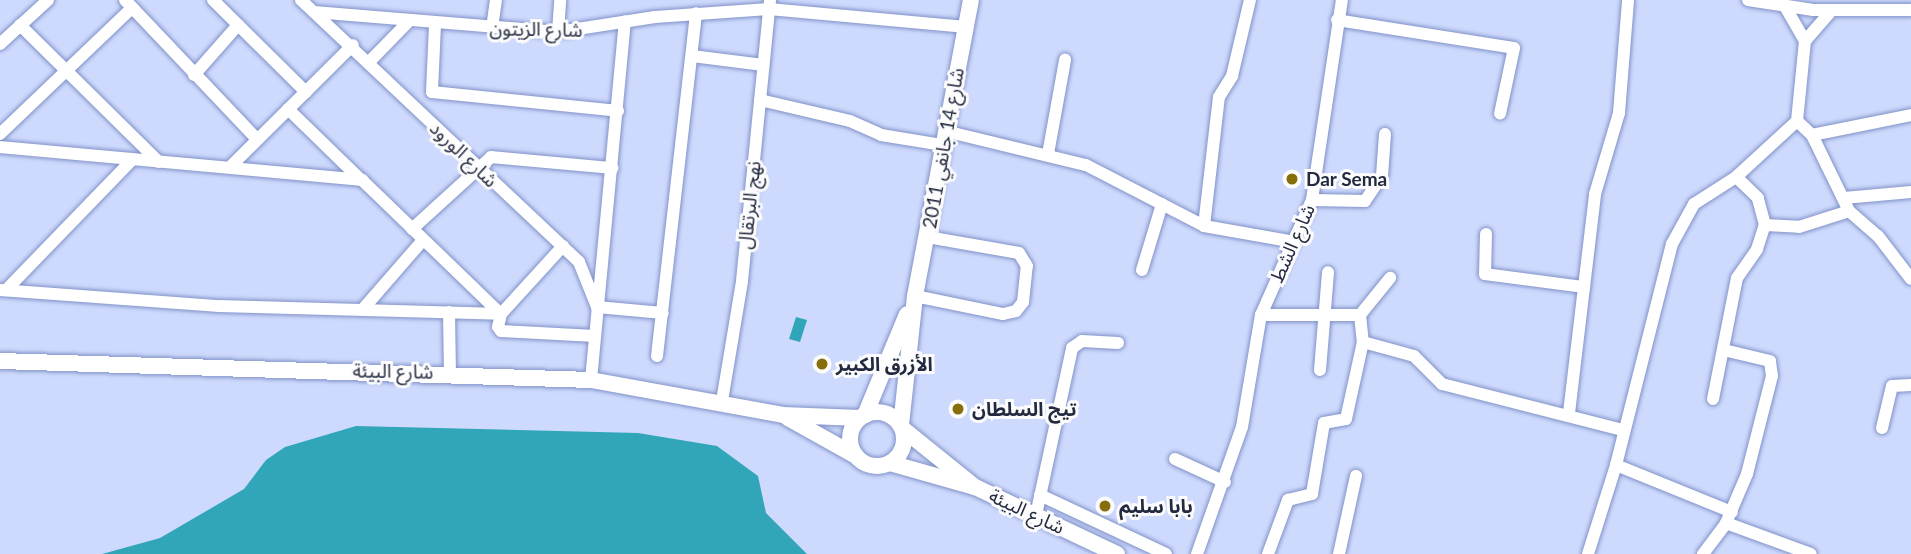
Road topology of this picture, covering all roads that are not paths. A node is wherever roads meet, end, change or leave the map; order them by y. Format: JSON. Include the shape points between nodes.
{"nodes":[{"id":1,"x":213,"y":0,"type":"edge"},
{"id":2,"x":301,"y":0,"type":"edge"},
{"id":3,"x":496,"y":0,"type":"edge"},
{"id":4,"x":560,"y":0,"type":"edge"},
{"id":5,"x":971,"y":0,"type":"edge"},
{"id":6,"x":1250,"y":0,"type":"edge"},
{"id":7,"x":1342,"y":0,"type":"edge"},
{"id":8,"x":1628,"y":0,"type":"edge"},
{"id":9,"x":1748,"y":0,"type":"edge"},
{"id":10,"x":46,"y":1,"type":"edge"},
{"id":11,"x":129,"y":4,"type":"edge"},
{"id":12,"x":769,"y":4,"type":"edge"},
{"id":13,"x":1814,"y":5,"type":"edge"},
{"id":14,"x":1889,"y":6,"type":"edge"},
{"id":15,"x":1786,"y":8,"type":"junction"},
{"id":16,"x":1911,"y":10,"type":"edge"},
{"id":17,"x":1831,"y":11,"type":"junction"},
{"id":18,"x":314,"y":12,"type":"junction"},
{"id":19,"x":696,"y":13,"type":"junction"},
{"id":20,"x":1337,"y":20,"type":"junction"},
{"id":21,"x":408,"y":22,"type":"junction"},
{"id":22,"x":625,"y":22,"type":"junction"},
{"id":23,"x":435,"y":24,"type":"junction"},
{"id":24,"x":20,"y":25,"type":"junction"},
{"id":25,"x":238,"y":25,"type":"junction"},
{"id":26,"x":966,"y":27,"type":"junction"},
{"id":27,"x":492,"y":28,"type":"junction"},
{"id":28,"x":558,"y":32,"type":"junction"},
{"id":29,"x":1805,"y":41,"type":"junction"},
{"id":30,"x":0,"y":44,"type":"edge"},
{"id":31,"x":353,"y":45,"type":"junction"},
{"id":32,"x":692,"y":56,"type":"junction"},
{"id":33,"x":1065,"y":60,"type":"dead end"},
{"id":34,"x":370,"y":61,"type":"junction"},
{"id":35,"x":763,"y":65,"type":"junction"},
{"id":36,"x":63,"y":72,"type":"junction"},
{"id":37,"x":194,"y":75,"type":"junction"},
{"id":38,"x":306,"y":92,"type":"junction"},
{"id":39,"x":760,"y":100,"type":"junction"},
{"id":40,"x":288,"y":109,"type":"junction"},
{"id":41,"x":618,"y":111,"type":"junction"},
{"id":42,"x":1500,"y":114,"type":"dead end"},
{"id":43,"x":1911,"y":115,"type":"edge"},
{"id":44,"x":1797,"y":121,"type":"junction"},
{"id":45,"x":0,"y":134,"type":"edge"},
{"id":46,"x":1385,"y":134,"type":"dead end"},
{"id":47,"x":1812,"y":135,"type":"junction"},
{"id":48,"x":944,"y":138,"type":"junction"},
{"id":49,"x":257,"y":139,"type":"junction"},
{"id":50,"x":0,"y":147,"type":"edge"},
{"id":51,"x":1048,"y":154,"type":"junction"},
{"id":52,"x":131,"y":161,"type":"junction"},
{"id":53,"x":159,"y":162,"type":"junction"},
{"id":54,"x":477,"y":166,"type":"junction"},
{"id":55,"x":230,"y":167,"type":"junction"},
{"id":56,"x":613,"y":168,"type":"junction"},
{"id":57,"x":1736,"y":177,"type":"junction"},
{"id":58,"x":362,"y":180,"type":"junction"},
{"id":59,"x":1911,"y":192,"type":"edge"},
{"id":60,"x":1844,"y":198,"type":"junction"},
{"id":61,"x":1312,"y":200,"type":"junction"},
{"id":62,"x":1162,"y":204,"type":"junction"},
{"id":63,"x":1849,"y":211,"type":"junction"},
{"id":64,"x":1765,"y":225,"type":"junction"},
{"id":65,"x":1204,"y":226,"type":"junction"},
{"id":66,"x":412,"y":229,"type":"junction"},
{"id":67,"x":1486,"y":234,"type":"dead end"},
{"id":68,"x":927,"y":237,"type":"junction"},
{"id":69,"x":423,"y":240,"type":"junction"},
{"id":70,"x":1295,"y":242,"type":"junction"},
{"id":71,"x":563,"y":246,"type":"junction"},
{"id":72,"x":1142,"y":270,"type":"dead end"},
{"id":73,"x":1328,"y":272,"type":"dead end"},
{"id":74,"x":1390,"y":278,"type":"dead end"},
{"id":75,"x":1911,"y":279,"type":"edge"},
{"id":76,"x":1584,"y":287,"type":"junction"},
{"id":77,"x":3,"y":290,"type":"edge"},
{"id":78,"x":915,"y":296,"type":"junction"},
{"id":79,"x":597,"y":307,"type":"junction"},
{"id":80,"x":363,"y":309,"type":"junction"},
{"id":81,"x":449,"y":312,"type":"junction"},
{"id":82,"x":663,"y":313,"type":"junction"},
{"id":83,"x":501,"y":314,"type":"junction"},
{"id":84,"x":1360,"y":315,"type":"junction"},
{"id":85,"x":1261,"y":316,"type":"junction"},
{"id":86,"x":1323,"y":317,"type":"junction"},
{"id":87,"x":594,"y":336,"type":"junction"},
{"id":88,"x":1363,"y":342,"type":"junction"},
{"id":89,"x":1118,"y":343,"type":"dead end"},
{"id":90,"x":1724,"y":350,"type":"junction"},
{"id":91,"x":657,"y":356,"type":"dead end"},
{"id":92,"x":0,"y":361,"type":"edge"},
{"id":93,"x":1320,"y":370,"type":"dead end"},
{"id":94,"x":450,"y":373,"type":"junction"},
{"id":95,"x":591,"y":380,"type":"junction"},
{"id":96,"x":1911,"y":385,"type":"edge"},
{"id":97,"x":1713,"y":399,"type":"dead end"},
{"id":98,"x":722,"y":401,"type":"junction"},
{"id":99,"x":1569,"y":414,"type":"junction"},
{"id":100,"x":783,"y":415,"type":"junction"},
{"id":101,"x":863,"y":416,"type":"junction"},
{"id":102,"x":902,"y":427,"type":"junction"},
{"id":103,"x":1882,"y":428,"type":"dead end"},
{"id":104,"x":1622,"y":430,"type":"junction"},
{"id":105,"x":856,"y":456,"type":"junction"},
{"id":106,"x":1175,"y":459,"type":"dead end"},
{"id":107,"x":890,"y":463,"type":"junction"},
{"id":108,"x":1616,"y":465,"type":"junction"},
{"id":109,"x":1356,"y":476,"type":"dead end"},
{"id":110,"x":1225,"y":482,"type":"junction"},
{"id":111,"x":975,"y":487,"type":"junction"},
{"id":112,"x":1040,"y":495,"type":"junction"},
{"id":113,"x":1036,"y":515,"type":"junction"},
{"id":114,"x":1729,"y":517,"type":"junction"},
{"id":115,"x":1117,"y":554,"type":"edge"},
{"id":116,"x":1166,"y":554,"type":"edge"},
{"id":117,"x":1197,"y":554,"type":"edge"},
{"id":118,"x":1268,"y":554,"type":"edge"},
{"id":119,"x":1339,"y":554,"type":"edge"},
{"id":120,"x":1588,"y":554,"type":"edge"},
{"id":121,"x":1703,"y":554,"type":"edge"},
{"id":122,"x":1811,"y":554,"type":"edge"}],
"edges":[{"from":1,"to":25,"type":"street"},
{"from":2,"to":18,"type":"street","name":"شارع الورود"},
{"from":3,"to":27,"type":"street"},
{"from":4,"to":28,"type":"street"},
{"from":5,"to":26,"type":"main road","name":"شارع 14 جانفي 2011"},
{"from":6,"to":65,"type":"street","via":[[1232,76],[1219,97]]},
{"from":7,"to":20,"type":"street","name":"شارع الشط"},
{"from":8,"to":76,"type":"street","via":[[1616,134],[1595,194]]},
{"from":9,"to":15,"type":"street"},
{"from":10,"to":24,"type":"street"},
{"from":11,"to":36,"type":"street"},
{"from":11,"to":37,"type":"street"},
{"from":12,"to":19,"type":"street","name":"شارع الزيتون"},
{"from":12,"to":26,"type":"street","name":"شارع الزيتون"},
{"from":12,"to":35,"type":"street","name":"نهج البرتقال"},
{"from":13,"to":15,"type":"street"},
{"from":13,"to":17,"type":"street"},
{"from":14,"to":16,"type":"street"},
{"from":14,"to":17,"type":"street"},
{"from":15,"to":29,"type":"street"},
{"from":17,"to":29,"type":"street"},
{"from":18,"to":21,"type":"street","name":"شارع الزيتون"},
{"from":18,"to":31,"type":"street","name":"شارع الورود"},
{"from":19,"to":22,"type":"street","name":"شارع الزيتون"},
{"from":19,"to":32,"type":"street"},
{"from":20,"to":42,"type":"street","via":[[1510,45],[1515,51]]},
{"from":20,"to":61,"type":"street","name":"شارع الشط"},
{"from":21,"to":23,"type":"street","name":"شارع الزيتون"},
{"from":21,"to":34,"type":"street"},
{"from":22,"to":28,"type":"street","name":"شارع الزيتون"},
{"from":22,"to":41,"type":"street"},
{"from":23,"to":27,"type":"street","name":"شارع الزيتون"},
{"from":23,"to":41,"type":"street","via":[[430,86],[436,94]]},
{"from":24,"to":30,"type":"street"},
{"from":24,"to":36,"type":"street"},
{"from":25,"to":37,"type":"street"},
{"from":25,"to":38,"type":"street"},
{"from":26,"to":48,"type":"main road","name":"شارع 14 جانفي 2011"},
{"from":27,"to":28,"type":"street","name":"شارع الزيتون"},
{"from":29,"to":44,"type":"street"},
{"from":31,"to":34,"type":"street","name":"شارع الورود"},
{"from":31,"to":38,"type":"street"},
{"from":32,"to":35,"type":"street"},
{"from":32,"to":82,"type":"street"},
{"from":33,"to":51,"type":"street"},
{"from":34,"to":54,"type":"street","name":"شارع الورود"},
{"from":35,"to":39,"type":"street","name":"نهج البرتقال"},
{"from":36,"to":45,"type":"street"},
{"from":36,"to":53,"type":"street"},
{"from":37,"to":49,"type":"street"},
{"from":38,"to":40,"type":"street"},
{"from":39,"to":48,"type":"street","via":[[850,121],[881,135]]},
{"from":39,"to":98,"type":"street","name":"نهج البرتقال","via":[[742,281]]},
{"from":40,"to":49,"type":"street"},
{"from":40,"to":58,"type":"street"},
{"from":41,"to":56,"type":"street"},
{"from":43,"to":47,"type":"street"},
{"from":44,"to":47,"type":"street"},
{"from":44,"to":57,"type":"street"},
{"from":46,"to":61,"type":"street","via":[[1382,176],[1365,201]]},
{"from":47,"to":60,"type":"street"},
{"from":48,"to":51,"type":"street"},
{"from":48,"to":68,"type":"main road","name":"شارع 14 جانفي 2011"},
{"from":49,"to":55,"type":"street"},
{"from":50,"to":52,"type":"street"},
{"from":51,"to":62,"type":"street","via":[[1096,168]]},
{"from":52,"to":53,"type":"street"},
{"from":52,"to":77,"type":"street"},
{"from":53,"to":55,"type":"street"},
{"from":54,"to":56,"type":"street","via":[[503,155]]},
{"from":54,"to":66,"type":"street"},
{"from":54,"to":71,"type":"street","name":"شارع الورود"},
{"from":55,"to":58,"type":"street"},
{"from":56,"to":79,"type":"street"},
{"from":57,"to":64,"type":"street","via":[[1758,198]]},
{"from":57,"to":104,"type":"street","via":[[1695,204],[1672,244]]},
{"from":58,"to":66,"type":"street"},
{"from":59,"to":60,"type":"street"},
{"from":60,"to":63,"type":"street"},
{"from":61,"to":70,"type":"street","name":"شارع الشط"},
{"from":62,"to":65,"type":"street"},
{"from":62,"to":72,"type":"street"},
{"from":63,"to":64,"type":"street","via":[[1814,224]]},
{"from":63,"to":75,"type":"street","via":[[1878,236]]},
{"from":64,"to":90,"type":"street","via":[[1757,250],[1737,278]]},
{"from":65,"to":70,"type":"street"},
{"from":66,"to":69,"type":"street"},
{"from":67,"to":76,"type":"street","via":[[1485,274]]},
{"from":68,"to":78,"type":"main road","name":"شارع 14 جانفي 2011"},
{"from":68,"to":78,"type":"street","via":[[1019,253],[1027,266],[1023,302],[1016,311],[1003,314]]},
{"from":69,"to":80,"type":"street"},
{"from":69,"to":83,"type":"street"},
{"from":70,"to":85,"type":"street","name":"شارع الشط"},
{"from":71,"to":79,"type":"street","name":"شارع الورود","via":[[586,272]]},
{"from":71,"to":83,"type":"street"},
{"from":73,"to":86,"type":"street"},
{"from":74,"to":84,"type":"street"},
{"from":76,"to":99,"type":"street"},
{"from":77,"to":80,"type":"street","via":[[219,306]]},
{"from":78,"to":101,"type":"main road","name":"شارع 14 جانفي 2011"},
{"from":78,"to":102,"type":"main road","name":"شارع 14 جانفي 2011"},
{"from":79,"to":82,"type":"street"},
{"from":79,"to":87,"type":"street"},
{"from":80,"to":81,"type":"street"},
{"from":81,"to":83,"type":"street"},
{"from":81,"to":94,"type":"street"},
{"from":82,"to":91,"type":"street"},
{"from":83,"to":87,"type":"street","via":[[501,331]]},
{"from":84,"to":86,"type":"street"},
{"from":84,"to":88,"type":"street"},
{"from":85,"to":86,"type":"street"},
{"from":85,"to":110,"type":"street","name":"شارع الشط","via":[[1241,427]]},
{"from":86,"to":93,"type":"street"},
{"from":87,"to":95,"type":"street"},
{"from":88,"to":99,"type":"street","via":[[1414,356],[1431,378],[1455,390]]},
{"from":88,"to":118,"type":"street","via":[[1346,419],[1324,423],[1314,489],[1310,495],[1288,500]]},
{"from":89,"to":112,"type":"street","via":[[1082,341],[1072,348]]},
{"from":90,"to":97,"type":"street"},
{"from":90,"to":114,"type":"street","via":[[1770,361],[1773,371],[1757,441]]},
{"from":92,"to":94,"type":"main road","name":"شارع البيئة"},
{"from":94,"to":95,"type":"main road","name":"شارع البيئة"},
{"from":95,"to":98,"type":"main road","name":"شارع البيئة"},
{"from":96,"to":103,"type":"street","via":[[1892,386]]},
{"from":98,"to":100,"type":"main road","name":"شارع البيئة"},
{"from":99,"to":104,"type":"street"},
{"from":100,"to":101,"type":"main road","name":"شارع البيئة"},
{"from":100,"to":105,"type":"main road","name":"شارع البيئة"},
{"from":101,"to":102,"type":"main road","via":[[881,412]]},
{"from":101,"to":105,"type":"main road","via":[[851,432]]},
{"from":102,"to":107,"type":"main road","via":[[901,452]]},
{"from":102,"to":111,"type":"main road","name":"شارع البيئة"},
{"from":104,"to":108,"type":"street"},
{"from":105,"to":107,"type":"main road","via":[[872,466]]},
{"from":106,"to":110,"type":"street"},
{"from":107,"to":111,"type":"main road","name":"شارع البيئة"},
{"from":108,"to":114,"type":"street"},
{"from":108,"to":120,"type":"street"},
{"from":109,"to":119,"type":"street"},
{"from":110,"to":117,"type":"street","name":"شارع الشط"},
{"from":111,"to":113,"type":"main road","name":"شارع البيئة"},
{"from":112,"to":113,"type":"street"},
{"from":112,"to":116,"type":"street"},
{"from":113,"to":115,"type":"main road","name":"شارع البيئة"},
{"from":114,"to":121,"type":"street"},
{"from":114,"to":122,"type":"street"}]}
